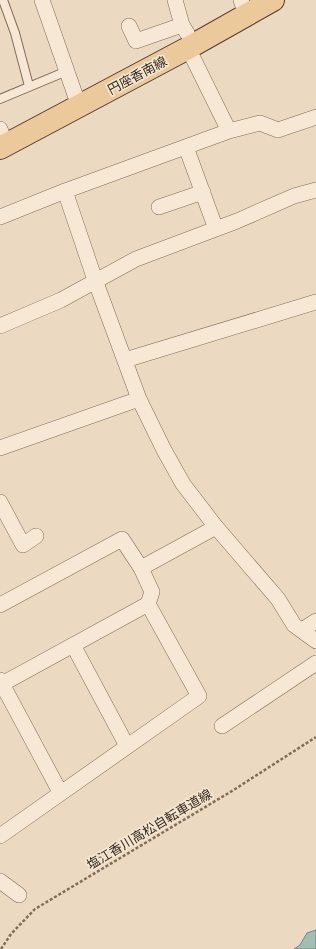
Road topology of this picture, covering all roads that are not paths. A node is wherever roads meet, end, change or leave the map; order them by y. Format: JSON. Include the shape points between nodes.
{"nodes":[{"id":1,"x":3,"y":0,"type":"edge"},
{"id":2,"x":42,"y":0,"type":"edge"},
{"id":3,"x":174,"y":0,"type":"edge"},
{"id":4,"x":273,"y":0,"type":"edge"},
{"id":5,"x":244,"y":8,"type":"edge"},
{"id":6,"x":182,"y":25,"type":"junction"},
{"id":7,"x":129,"y":26,"type":"dead end"},
{"id":8,"x":191,"y":46,"type":"junction"},
{"id":9,"x":67,"y":70,"type":"junction"},
{"id":10,"x":29,"y":86,"type":"junction"},
{"id":11,"x":0,"y":98,"type":"edge"},
{"id":12,"x":79,"y":106,"type":"junction"},
{"id":13,"x":316,"y":117,"type":"edge"},
{"id":14,"x":229,"y":131,"type":"junction"},
{"id":15,"x":2,"y":141,"type":"edge"},
{"id":16,"x":186,"y":147,"type":"junction"},
{"id":17,"x":316,"y":190,"type":"edge"},
{"id":18,"x":65,"y":191,"type":"junction"},
{"id":19,"x":203,"y":192,"type":"junction"},
{"id":20,"x":159,"y":207,"type":"dead end"},
{"id":21,"x":0,"y":217,"type":"edge"},
{"id":22,"x":213,"y":221,"type":"dead end"},
{"id":23,"x":95,"y":280,"type":"junction"},
{"id":24,"x":315,"y":305,"type":"edge"},
{"id":25,"x":0,"y":326,"type":"edge"},
{"id":26,"x":125,"y":360,"type":"junction"},
{"id":27,"x":139,"y":399,"type":"junction"},
{"id":28,"x":0,"y":448,"type":"edge"},
{"id":29,"x":0,"y":502,"type":"edge"},
{"id":30,"x":216,"y":527,"type":"junction"},
{"id":31,"x":36,"y":536,"type":"dead end"},
{"id":32,"x":142,"y":568,"type":"junction"},
{"id":33,"x":148,"y":604,"type":"junction"},
{"id":34,"x":0,"y":605,"type":"edge"},
{"id":35,"x":316,"y":621,"type":"edge"},
{"id":36,"x":302,"y":630,"type":"junction"},
{"id":37,"x":316,"y":641,"type":"edge"},
{"id":38,"x":73,"y":646,"type":"junction"},
{"id":39,"x":316,"y":663,"type":"edge"},
{"id":40,"x":1,"y":682,"type":"edge"},
{"id":41,"x":222,"y":726,"type":"dead end"},
{"id":42,"x":127,"y":746,"type":"junction"},
{"id":43,"x":60,"y":792,"type":"junction"},
{"id":44,"x":0,"y":836,"type":"edge"},
{"id":45,"x":0,"y":881,"type":"edge"},
{"id":46,"x":19,"y":895,"type":"dead end"}],
"edges":[{"from":1,"to":10,"type":"lane"},
{"from":2,"to":9,"type":"street"},
{"from":3,"to":6,"type":"street"},
{"from":4,"to":5,"type":"main road","name":"円座香南線"},
{"from":5,"to":8,"type":"main road","name":"円座香南線"},
{"from":6,"to":7,"type":"street","via":[[136,41]]},
{"from":6,"to":8,"type":"street"},
{"from":8,"to":12,"type":"main road","name":"円座香南線"},
{"from":8,"to":14,"type":"street"},
{"from":9,"to":10,"type":"lane"},
{"from":9,"to":12,"type":"street"},
{"from":10,"to":11,"type":"lane"},
{"from":12,"to":15,"type":"main road","name":"円座香南線"},
{"from":13,"to":14,"type":"street","via":[[278,130],[260,123]]},
{"from":14,"to":16,"type":"street"},
{"from":16,"to":18,"type":"street"},
{"from":16,"to":19,"type":"street"},
{"from":17,"to":23,"type":"street","via":[[294,196],[237,221],[136,259]]},
{"from":18,"to":21,"type":"street"},
{"from":18,"to":23,"type":"street"},
{"from":19,"to":20,"type":"street"},
{"from":19,"to":22,"type":"street"},
{"from":23,"to":25,"type":"street","via":[[62,300]]},
{"from":23,"to":26,"type":"street"},
{"from":24,"to":26,"type":"street"},
{"from":26,"to":27,"type":"street"},
{"from":27,"to":28,"type":"street"},
{"from":27,"to":30,"type":"street","via":[[184,484]]},
{"from":29,"to":31,"type":"street","via":[[22,545]]},
{"from":30,"to":32,"type":"street"},
{"from":30,"to":36,"type":"street","via":[[278,599],[294,625]]},
{"from":32,"to":33,"type":"street","via":[[152,592]]},
{"from":32,"to":34,"type":"street","via":[[122,539]]},
{"from":33,"to":38,"type":"street"},
{"from":33,"to":42,"type":"street","via":[[199,696]]},
{"from":35,"to":36,"type":"street"},
{"from":36,"to":37,"type":"street"},
{"from":38,"to":40,"type":"street"},
{"from":38,"to":42,"type":"street"},
{"from":39,"to":41,"type":"street"},
{"from":40,"to":43,"type":"street"},
{"from":42,"to":43,"type":"street"},
{"from":43,"to":44,"type":"street"},
{"from":45,"to":46,"type":"street"}]}
